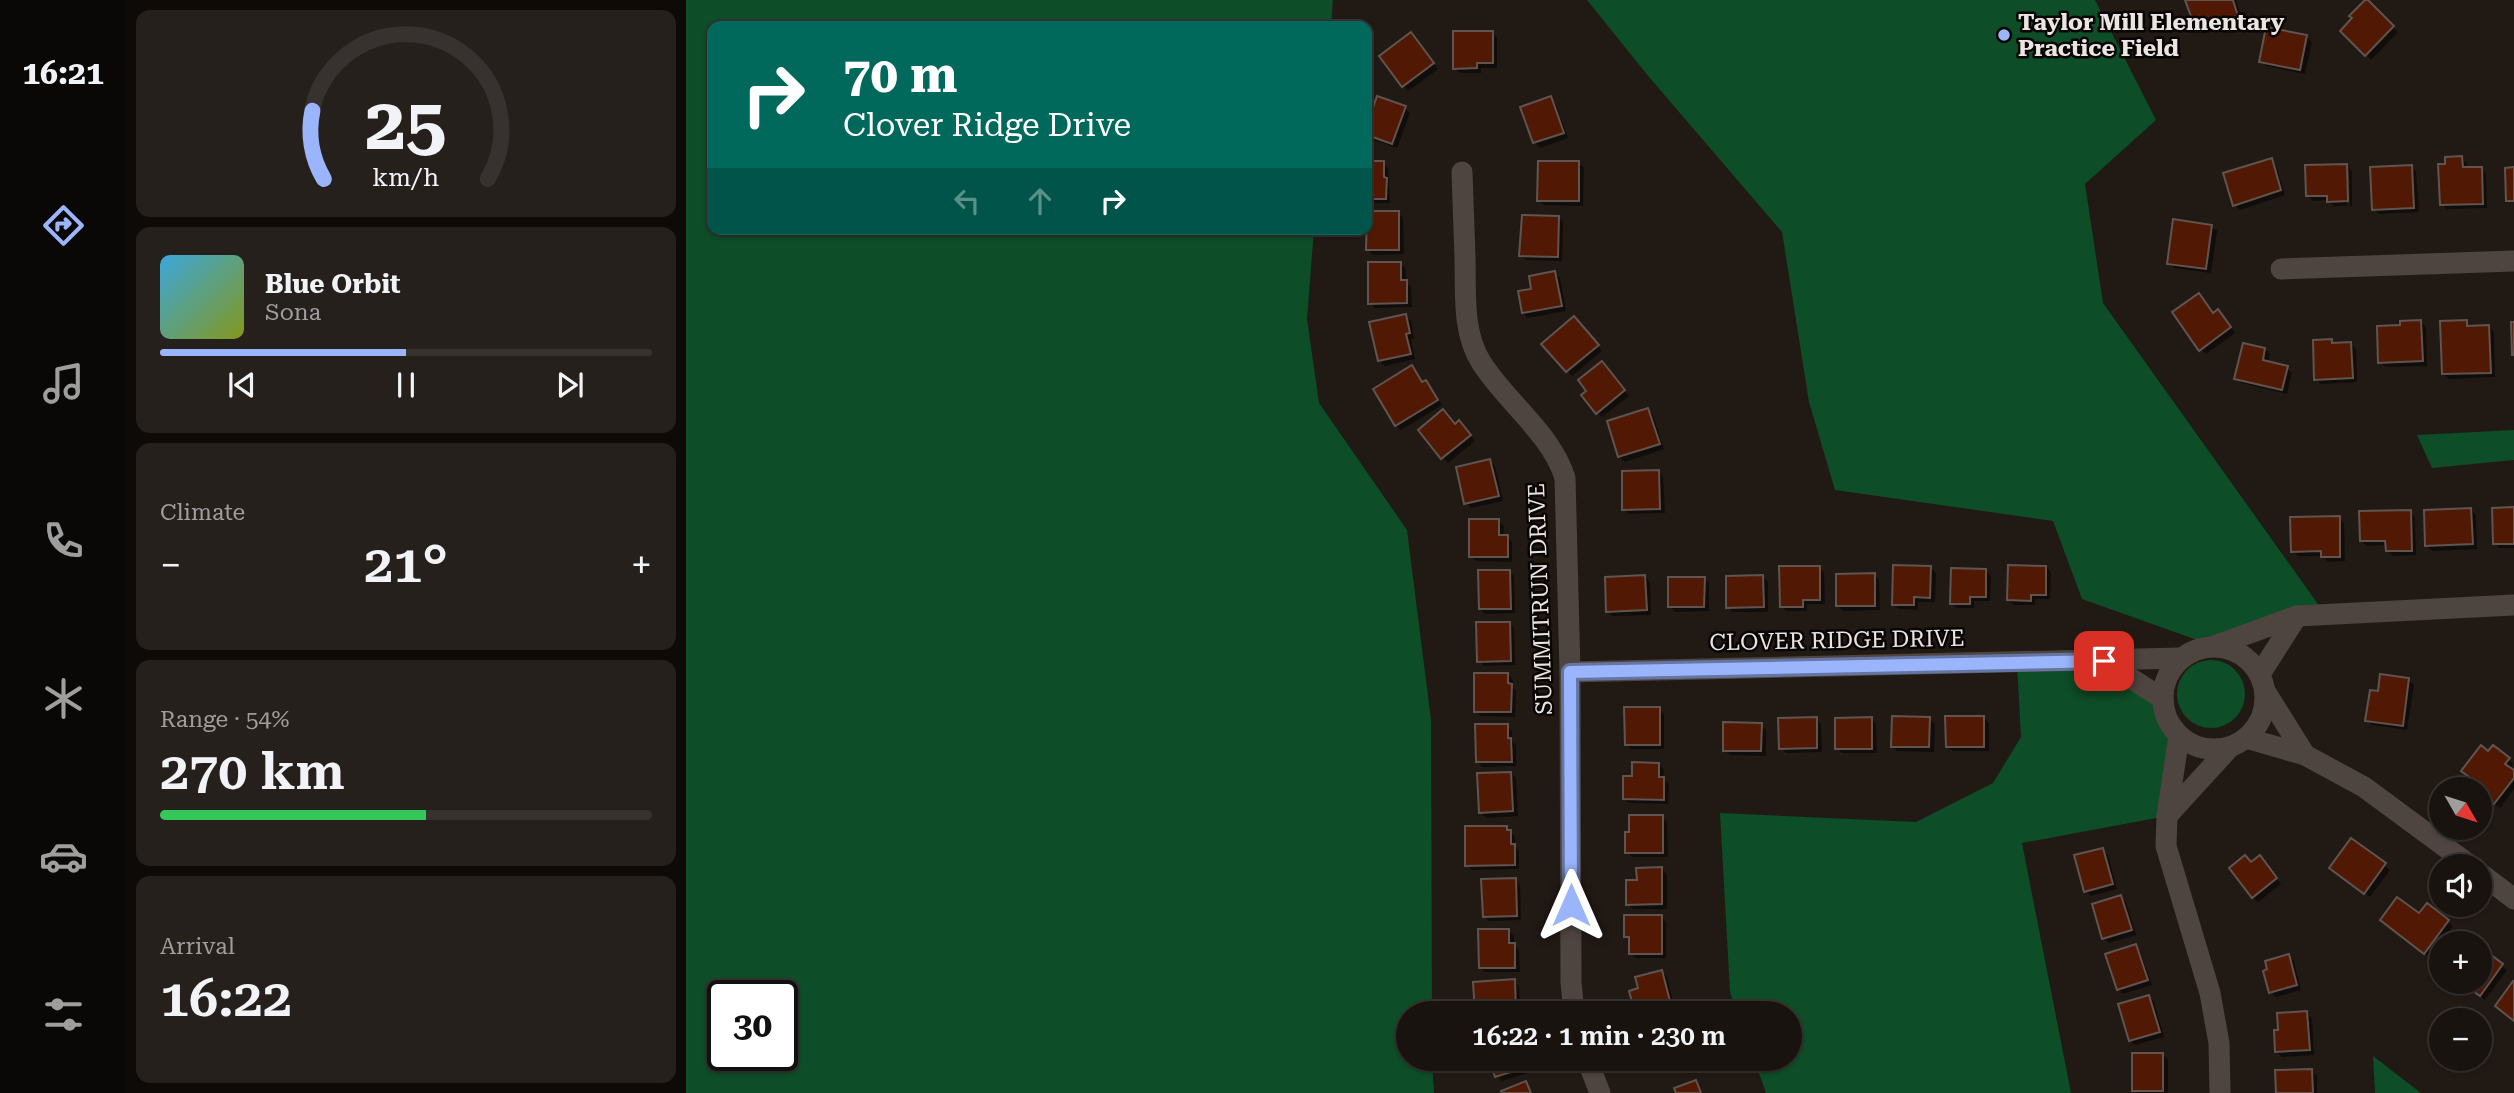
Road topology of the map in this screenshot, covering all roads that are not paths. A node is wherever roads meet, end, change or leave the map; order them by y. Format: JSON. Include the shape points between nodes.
{"nodes":[{"id":1,"x":1462,"y":172,"type":"dead end"},
{"id":2,"x":2514,"y":261,"type":"edge"},
{"id":3,"x":2281,"y":269,"type":"dead end"},
{"id":4,"x":2514,"y":605,"type":"edge"},
{"id":5,"x":2297,"y":616,"type":"junction"},
{"id":6,"x":2214,"y":646,"type":"junction"},
{"id":7,"x":2181,"y":658,"type":"junction"},
{"id":8,"x":2104,"y":661,"type":"junction"},
{"id":9,"x":1570,"y":672,"type":"junction"},
{"id":10,"x":2262,"y":682,"type":"junction"},
{"id":11,"x":2162,"y":699,"type":"junction"},
{"id":12,"x":2179,"y":736,"type":"junction"},
{"id":13,"x":2238,"y":742,"type":"junction"},
{"id":14,"x":2305,"y":755,"type":"junction"},
{"id":15,"x":2167,"y":816,"type":"junction"},
{"id":16,"x":2455,"y":854,"type":"edge"},
{"id":17,"x":2492,"y":882,"type":"edge"},
{"id":18,"x":2514,"y":899,"type":"edge"},
{"id":19,"x":1573,"y":1001,"type":"edge"},
{"id":20,"x":1592,"y":1071,"type":"edge"},
{"id":21,"x":1600,"y":1093,"type":"edge"},
{"id":22,"x":2220,"y":1093,"type":"edge"}],
"edges":[{"from":1,"to":9,"type":"street","name":"SUMMITRUN DRIVE","via":[[1470,338],[1480,361],[1547,441],[1565,478]]},
{"from":2,"to":3,"type":"street"},
{"from":4,"to":5,"type":"street","name":"CLOVER RIDGE DRIVE"},
{"from":5,"to":6,"type":"street","name":"CLOVER RIDGE DRIVE"},
{"from":5,"to":10,"type":"street"},
{"from":6,"to":7,"type":"street","name":"CLOVER RIDGE DRIVE"},
{"from":6,"to":10,"type":"street","via":[[2247,658]]},
{"from":7,"to":8,"type":"street","name":"CLOVER RIDGE DRIVE"},
{"from":7,"to":11,"type":"street","via":[[2165,681]]},
{"from":8,"to":9,"type":"street","name":"CLOVER RIDGE DRIVE"},
{"from":8,"to":11,"type":"street"},
{"from":9,"to":19,"type":"street","name":"SUMMITRUN DRIVE"},
{"from":10,"to":13,"type":"street","via":[[2264,709],[2258,725]]},
{"from":10,"to":14,"type":"street"},
{"from":11,"to":12,"type":"street"},
{"from":12,"to":13,"type":"street","via":[[2212,749]]},
{"from":12,"to":15,"type":"street"},
{"from":13,"to":14,"type":"street"},
{"from":13,"to":15,"type":"street"},
{"from":14,"to":16,"type":"street","via":[[2364,786]]},
{"from":15,"to":22,"type":"street","via":[[2166,846],[2210,993],[2219,1043]]},
{"from":17,"to":18,"type":"street"},
{"from":20,"to":21,"type":"street"}]}
